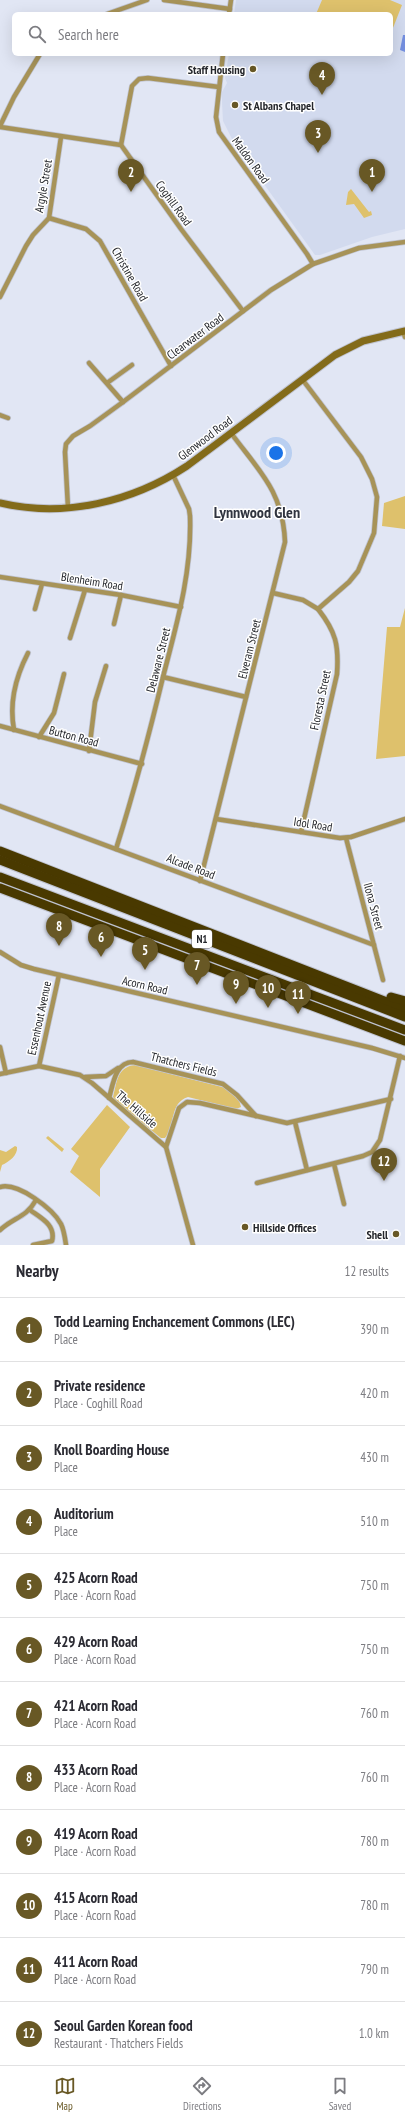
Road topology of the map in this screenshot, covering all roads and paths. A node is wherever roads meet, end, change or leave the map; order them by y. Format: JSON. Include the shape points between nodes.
{"nodes":[{"id":1,"x":147,"y":0,"type":"edge"},
{"id":2,"x":164,"y":0,"type":"edge"},
{"id":3,"x":231,"y":0,"type":"edge"},
{"id":4,"x":229,"y":11,"type":"edge"},
{"id":5,"x":113,"y":12,"type":"edge"},
{"id":6,"x":39,"y":56,"type":"edge"},
{"id":7,"x":224,"y":56,"type":"edge"},
{"id":8,"x":219,"y":87,"type":"junction"},
{"id":9,"x":0,"y":127,"type":"edge"},
{"id":10,"x":61,"y":137,"type":"junction"},
{"id":11,"x":121,"y":145,"type":"junction"},
{"id":12,"x":49,"y":218,"type":"junction"},
{"id":13,"x":405,"y":242,"type":"edge"},
{"id":14,"x":312,"y":264,"type":"junction"},
{"id":15,"x":0,"y":297,"type":"edge"},
{"id":16,"x":243,"y":311,"type":"junction"},
{"id":17,"x":404,"y":333,"type":"edge"},
{"id":18,"x":89,"y":363,"type":"dead end"},
{"id":19,"x":132,"y":365,"type":"dead end"},
{"id":20,"x":172,"y":366,"type":"junction"},
{"id":21,"x":302,"y":378,"type":"junction"},
{"id":22,"x":107,"y":383,"type":"junction"},
{"id":23,"x":123,"y":402,"type":"junction"},
{"id":24,"x":0,"y":415,"type":"edge"},
{"id":25,"x":8,"y":418,"type":"dead end"},
{"id":26,"x":231,"y":433,"type":"junction"},
{"id":27,"x":173,"y":475,"type":"junction"},
{"id":28,"x":0,"y":503,"type":"edge"},
{"id":29,"x":68,"y":508,"type":"junction"},
{"id":30,"x":0,"y":577,"type":"edge"},
{"id":31,"x":42,"y":584,"type":"junction"},
{"id":32,"x":85,"y":590,"type":"junction"},
{"id":33,"x":273,"y":593,"type":"junction"},
{"id":34,"x":121,"y":595,"type":"junction"},
{"id":35,"x":182,"y":607,"type":"junction"},
{"id":36,"x":35,"y":609,"type":"dead end"},
{"id":37,"x":318,"y":609,"type":"junction"},
{"id":38,"x":114,"y":624,"type":"dead end"},
{"id":39,"x":70,"y":638,"type":"dead end"},
{"id":40,"x":28,"y":653,"type":"dead end"},
{"id":41,"x":106,"y":666,"type":"dead end"},
{"id":42,"x":64,"y":674,"type":"dead end"},
{"id":43,"x":163,"y":677,"type":"junction"},
{"id":44,"x":246,"y":697,"type":"junction"},
{"id":45,"x":0,"y":726,"type":"edge"},
{"id":46,"x":14,"y":730,"type":"junction"},
{"id":47,"x":39,"y":737,"type":"junction"},
{"id":48,"x":89,"y":751,"type":"junction"},
{"id":49,"x":142,"y":764,"type":"junction"},
{"id":50,"x":0,"y":806,"type":"edge"},
{"id":51,"x":405,"y":819,"type":"edge"},
{"id":52,"x":216,"y":820,"type":"junction"},
{"id":53,"x":301,"y":832,"type":"junction"},
{"id":54,"x":346,"y":838,"type":"junction"},
{"id":55,"x":116,"y":849,"type":"junction"},
{"id":56,"x":0,"y":851,"type":"edge"},
{"id":57,"x":0,"y":860,"type":"edge"},
{"id":58,"x":0,"y":877,"type":"edge"},
{"id":59,"x":200,"y":881,"type":"junction"},
{"id":60,"x":0,"y":888,"type":"edge"},
{"id":61,"x":374,"y":945,"type":"junction"},
{"id":62,"x":0,"y":952,"type":"edge"},
{"id":63,"x":59,"y":974,"type":"junction"},
{"id":64,"x":383,"y":980,"type":"dead end"},
{"id":65,"x":345,"y":984,"type":"junction"},
{"id":66,"x":405,"y":1001,"type":"edge"},
{"id":67,"x":405,"y":1008,"type":"edge"},
{"id":68,"x":405,"y":1017,"type":"edge"},
{"id":69,"x":405,"y":1030,"type":"edge"},
{"id":70,"x":392,"y":1036,"type":"junction"},
{"id":71,"x":405,"y":1041,"type":"edge"},
{"id":72,"x":405,"y":1044,"type":"edge"},
{"id":73,"x":0,"y":1047,"type":"edge"},
{"id":74,"x":403,"y":1057,"type":"edge"},
{"id":75,"x":38,"y":1066,"type":"junction"},
{"id":76,"x":119,"y":1068,"type":"junction"},
{"id":77,"x":6,"y":1072,"type":"junction"},
{"id":78,"x":0,"y":1074,"type":"edge"},
{"id":79,"x":85,"y":1078,"type":"junction"},
{"id":80,"x":109,"y":1098,"type":"junction"},
{"id":81,"x":391,"y":1099,"type":"junction"},
{"id":82,"x":256,"y":1117,"type":"junction"},
{"id":83,"x":295,"y":1122,"type":"junction"},
{"id":84,"x":166,"y":1147,"type":"junction"},
{"id":85,"x":334,"y":1164,"type":"junction"},
{"id":86,"x":307,"y":1170,"type":"junction"},
{"id":87,"x":257,"y":1183,"type":"dead end"},
{"id":88,"x":0,"y":1187,"type":"edge"},
{"id":89,"x":36,"y":1200,"type":"junction"},
{"id":90,"x":344,"y":1204,"type":"dead end"},
{"id":91,"x":30,"y":1210,"type":"junction"},
{"id":92,"x":0,"y":1230,"type":"edge"},
{"id":93,"x":33,"y":1245,"type":"edge"},
{"id":94,"x":66,"y":1245,"type":"edge"},
{"id":95,"x":193,"y":1245,"type":"edge"}],
"edges":[{"from":1,"to":5,"type":"street"},
{"from":2,"to":4,"type":"street"},
{"from":3,"to":4,"type":"street"},
{"from":6,"to":9,"type":"street","via":[[17,91]]},
{"from":7,"to":8,"type":"street","name":"Maldon Road"},
{"from":8,"to":11,"type":"street","via":[[139,79],[132,86]]},
{"from":8,"to":14,"type":"street","name":"Maldon Road","via":[[216,117],[219,132],[306,251]]},
{"from":9,"to":10,"type":"street"},
{"from":10,"to":11,"type":"street"},
{"from":10,"to":12,"type":"street","name":"Argyle Street"},
{"from":11,"to":16,"type":"street","name":"Coghill Road"},
{"from":12,"to":15,"type":"street","name":"Argyle Street","via":[[26,246]]},
{"from":12,"to":20,"type":"street","name":"Christine Road","via":[[86,229],[100,241]]},
{"from":13,"to":14,"type":"street","name":"Clearwater Road","via":[[359,248]]},
{"from":14,"to":16,"type":"street","name":"Clearwater Road"},
{"from":16,"to":20,"type":"street","name":"Clearwater Road"},
{"from":17,"to":21,"type":"street","name":"Glenwood Road","via":[[372,338],[347,348]]},
{"from":18,"to":22,"type":"street"},
{"from":19,"to":22,"type":"street"},
{"from":20,"to":23,"type":"street","name":"Clearwater Road"},
{"from":21,"to":26,"type":"street","name":"Glenwood Road"},
{"from":21,"to":37,"type":"street","via":[[361,457],[372,479],[377,497],[374,533],[358,571],[350,582]]},
{"from":22,"to":23,"type":"street"},
{"from":23,"to":29,"type":"street","name":"Clearwater Road","via":[[73,436],[66,444]]},
{"from":24,"to":25,"type":"street"},
{"from":26,"to":27,"type":"street","name":"Glenwood Road"},
{"from":26,"to":33,"type":"street","name":"Elveram Street","via":[[271,486],[277,499],[285,542]]},
{"from":27,"to":29,"type":"street","name":"Glenwood Road","via":[[123,498]]},
{"from":27,"to":35,"type":"street","name":"Delaware Street","via":[[190,516],[190,558]]},
{"from":28,"to":29,"type":"street","name":"Glenwood Road","via":[[27,507]]},
{"from":30,"to":31,"type":"street","name":"Blenheim Road"},
{"from":31,"to":32,"type":"street","name":"Blenheim Road"},
{"from":31,"to":36,"type":"street"},
{"from":32,"to":34,"type":"street","name":"Blenheim Road"},
{"from":32,"to":39,"type":"street"},
{"from":33,"to":37,"type":"street","via":[[302,600]]},
{"from":33,"to":44,"type":"street","name":"Elveram Street"},
{"from":34,"to":35,"type":"street","name":"Blenheim Road"},
{"from":34,"to":38,"type":"street"},
{"from":35,"to":43,"type":"street","name":"Delaware Street"},
{"from":37,"to":53,"type":"street","name":"Floresta Street","via":[[336,637],[337,674]]},
{"from":40,"to":46,"type":"street","via":[[14,690]]},
{"from":41,"to":48,"type":"street","via":[[95,702]]},
{"from":42,"to":47,"type":"street","via":[[54,713]]},
{"from":43,"to":44,"type":"street"},
{"from":43,"to":49,"type":"street","name":"Delaware Street"},
{"from":44,"to":52,"type":"street","name":"Elveram Street"},
{"from":45,"to":46,"type":"street","name":"Button Road"},
{"from":46,"to":47,"type":"street","name":"Button Road"},
{"from":47,"to":48,"type":"street","name":"Button Road"},
{"from":48,"to":49,"type":"street","name":"Button Road"},
{"from":49,"to":55,"type":"street","name":"Delaware Street"},
{"from":50,"to":55,"type":"street","name":"Alcade Road"},
{"from":51,"to":54,"type":"street","name":"Idol Road"},
{"from":52,"to":53,"type":"street","name":"Idol Road"},
{"from":52,"to":59,"type":"street","name":"Elveram Street"},
{"from":53,"to":54,"type":"street","name":"Idol Road"},
{"from":54,"to":61,"type":"street","name":"Ilona Street"},
{"from":55,"to":59,"type":"street","name":"Alcade Road"},
{"from":56,"to":65,"type":"highway"},
{"from":57,"to":68,"type":"highway","number":"N1"},
{"from":58,"to":69,"type":"highway","number":"N1"},
{"from":59,"to":61,"type":"street","name":"Alcade Road"},
{"from":60,"to":70,"type":"highway"},
{"from":61,"to":64,"type":"street","name":"Ilona Street"},
{"from":62,"to":63,"type":"street","name":"Acorn Road","via":[[21,965]]},
{"from":63,"to":74,"type":"street","name":"Acorn Road"},
{"from":63,"to":75,"type":"street","name":"Essenhout Avenue"},
{"from":65,"to":66,"type":"highway"},
{"from":65,"to":67,"type":"highway"},
{"from":70,"to":71,"type":"highway"},
{"from":70,"to":72,"type":"highway"},
{"from":73,"to":77,"type":"street"},
{"from":74,"to":81,"type":"street"},
{"from":75,"to":77,"type":"street","name":"The Hillside"},
{"from":75,"to":79,"type":"street","name":"The Hillside"},
{"from":76,"to":79,"type":"street","name":"Thatchers Fields","via":[[106,1076]]},
{"from":76,"to":80,"type":"street"},
{"from":76,"to":82,"type":"street","name":"Thatchers Fields","via":[[125,1063],[133,1062],[219,1083],[232,1090]]},
{"from":77,"to":78,"type":"street","name":"The Hillside"},
{"from":79,"to":80,"type":"street","name":"The Hillside"},
{"from":80,"to":84,"type":"street","name":"The Hillside"},
{"from":81,"to":83,"type":"street"},
{"from":81,"to":85,"type":"street","via":[[380,1140],[375,1149],[363,1156]]},
{"from":82,"to":83,"type":"street","via":[[278,1122]]},
{"from":82,"to":84,"type":"street","via":[[187,1102],[179,1108]]},
{"from":83,"to":86,"type":"street"},
{"from":84,"to":95,"type":"street"},
{"from":85,"to":86,"type":"street"},
{"from":85,"to":90,"type":"street"},
{"from":86,"to":87,"type":"street"},
{"from":88,"to":89,"type":"street","via":[[23,1191]]},
{"from":89,"to":91,"type":"street"},
{"from":89,"to":94,"type":"street","via":[[58,1220]]},
{"from":91,"to":92,"type":"street"},
{"from":91,"to":93,"type":"street","via":[[50,1224],[53,1235],[52,1241]]}]}
